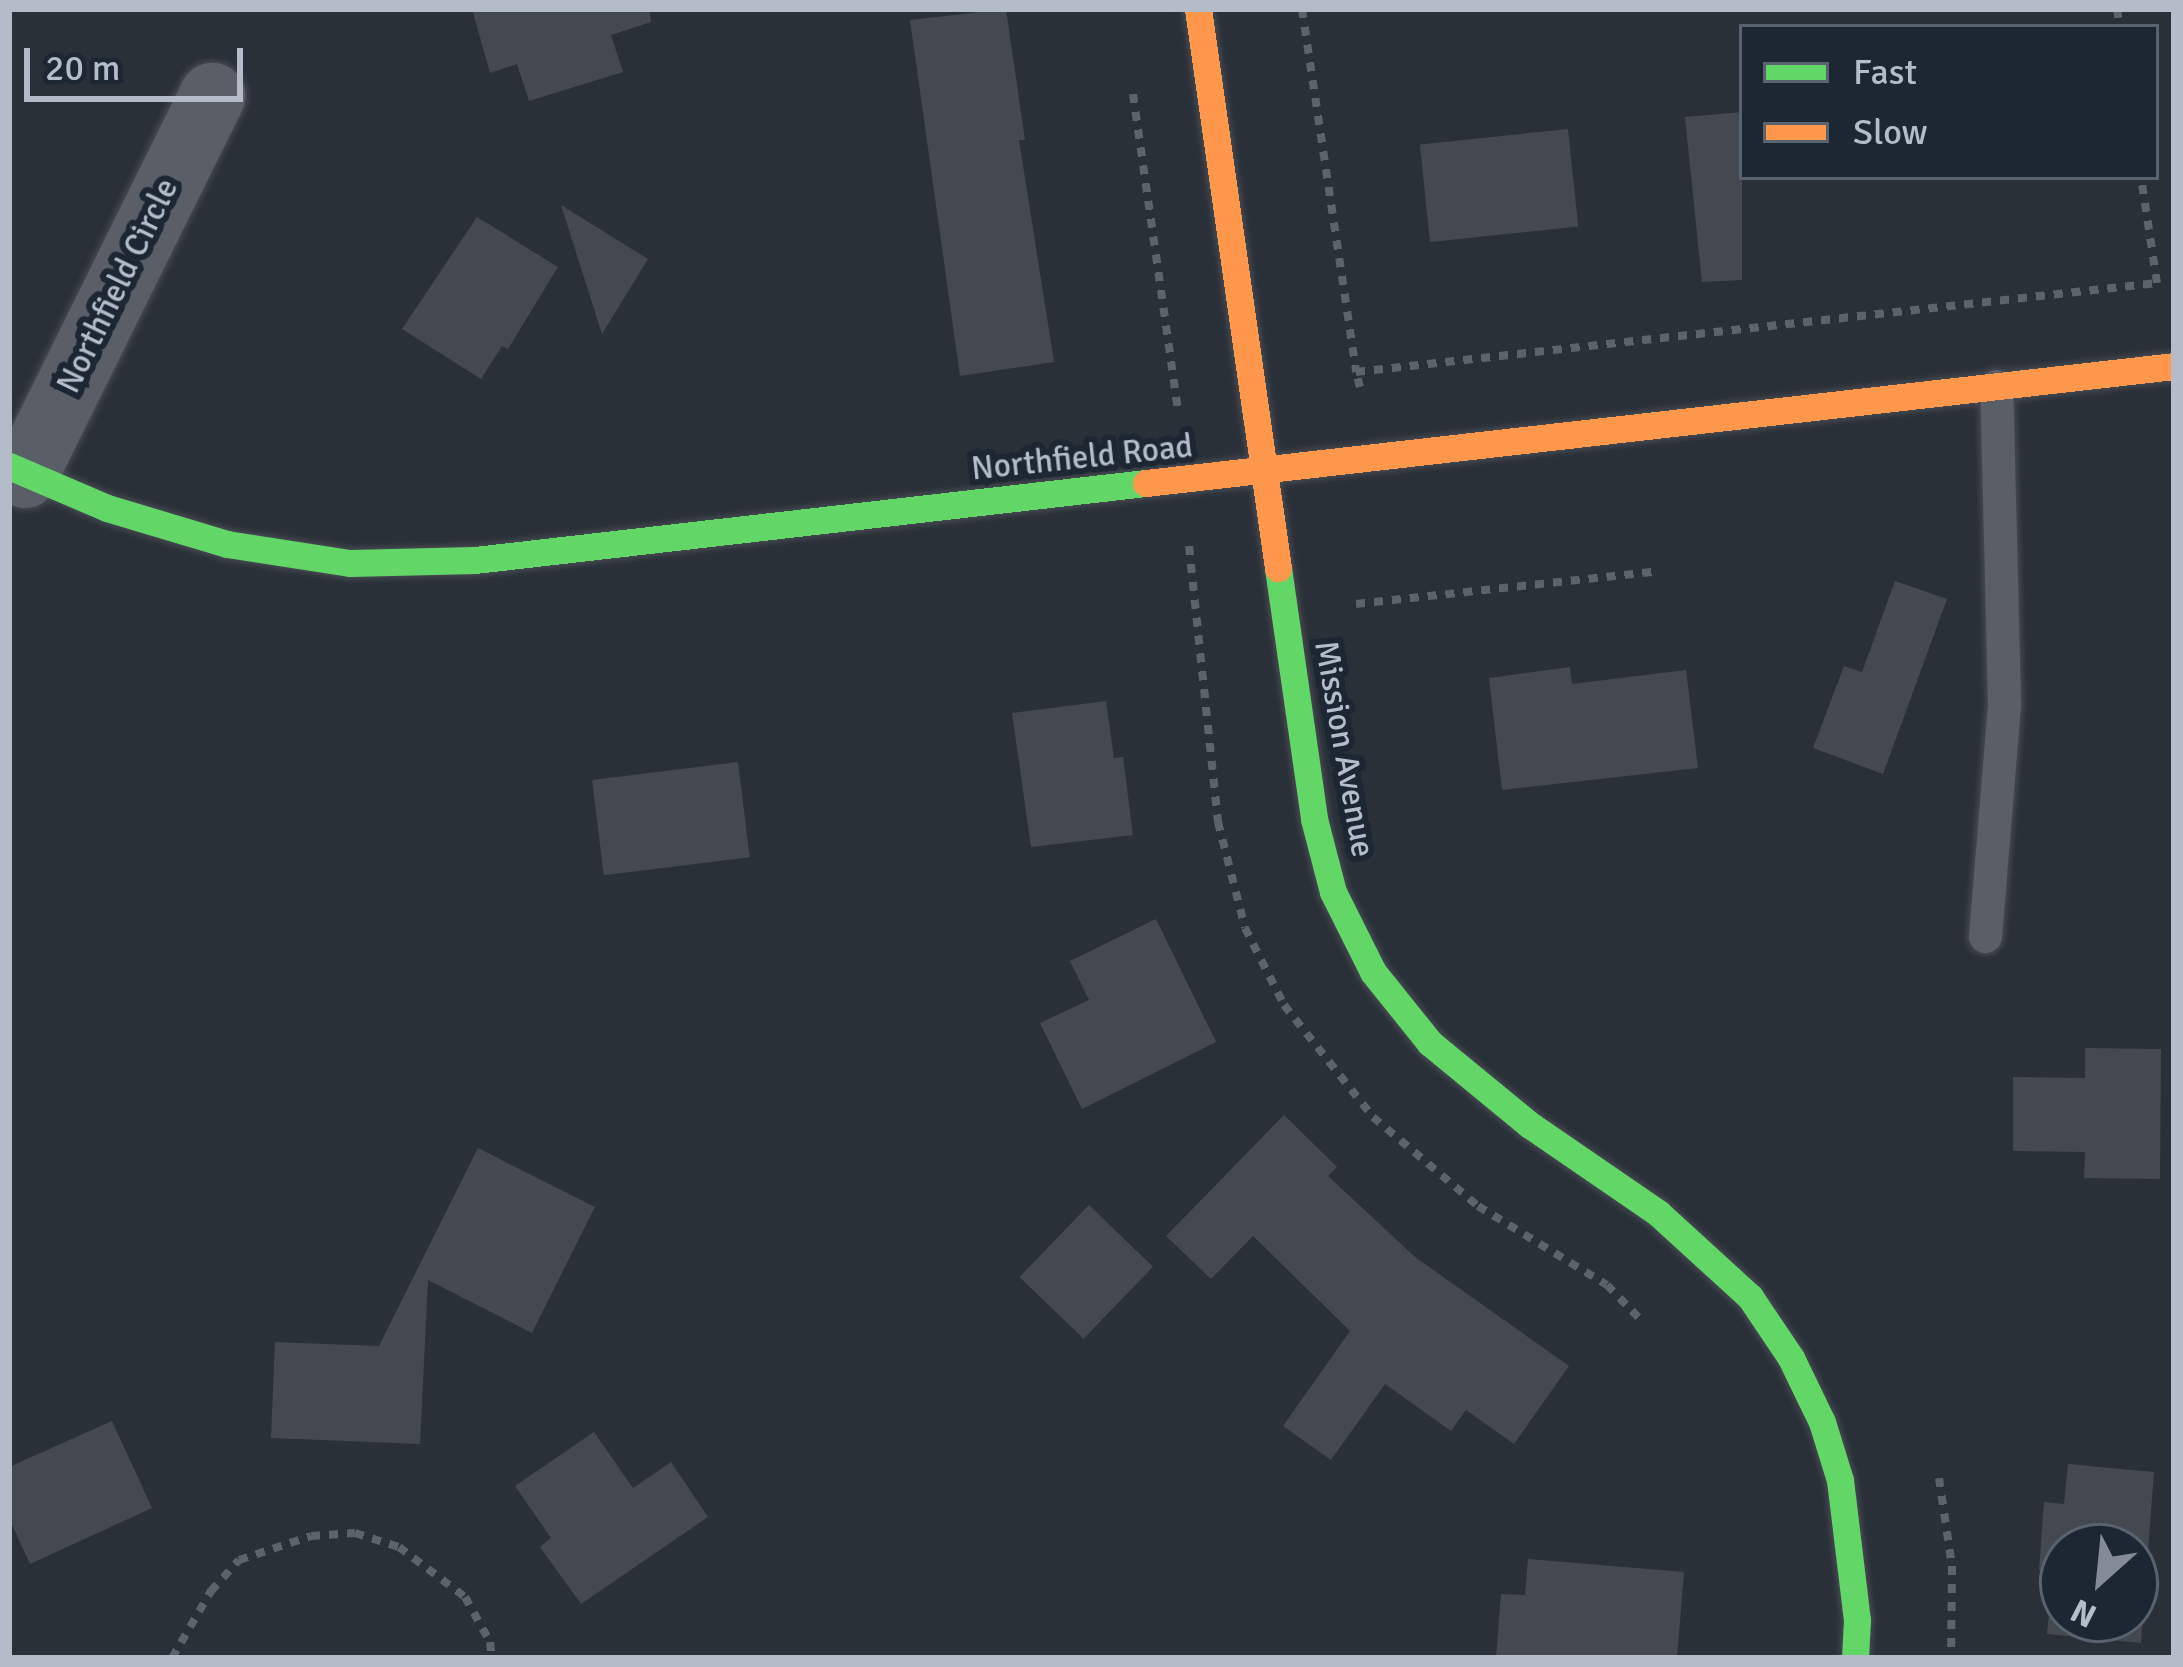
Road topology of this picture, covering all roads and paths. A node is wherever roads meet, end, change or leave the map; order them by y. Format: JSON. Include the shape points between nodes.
{"nodes":[{"id":1,"x":1198,"y":9,"type":"edge"},
{"id":2,"x":1302,"y":9,"type":"edge"},
{"id":3,"x":212,"y":96,"type":"dead end"},
{"id":4,"x":2141,"y":180,"type":"edge"},
{"id":5,"x":2174,"y":366,"type":"edge"},
{"id":6,"x":1356,"y":372,"type":"junction"},
{"id":7,"x":1996,"y":386,"type":"junction"},
{"id":8,"x":1378,"y":461,"type":"junction"},
{"id":9,"x":17,"y":471,"type":"edge"},
{"id":10,"x":1262,"y":474,"type":"junction"},
{"id":11,"x":1658,"y":571,"type":"dead end"},
{"id":12,"x":1286,"y":612,"type":"junction"},
{"id":13,"x":1195,"y":618,"type":"dead end"},
{"id":14,"x":1985,"y":936,"type":"dead end"},
{"id":15,"x":1939,"y":1478,"type":"dead end"},
{"id":16,"x":172,"y":1658,"type":"edge"},
{"id":17,"x":492,"y":1658,"type":"edge"},
{"id":18,"x":1855,"y":1658,"type":"edge"},
{"id":19,"x":1952,"y":1658,"type":"edge"}],
"edges":[{"from":1,"to":10,"type":"street","name":"Mission Avenue"},
{"from":2,"to":6,"type":"path"},
{"from":3,"to":9,"type":"street","name":"Northfield Circle"},
{"from":4,"to":6,"type":"path","via":[[2157,283]]},
{"from":5,"to":7,"type":"street","name":"Northfield Road"},
{"from":6,"to":8,"type":"path"},
{"from":7,"to":8,"type":"street","name":"Northfield Road"},
{"from":7,"to":14,"type":"lane","via":[[2004,703]]},
{"from":8,"to":10,"type":"street","name":"Northfield Road"},
{"from":9,"to":10,"type":"street","name":"Northfield Road","via":[[227,544],[350,563],[475,560]]},
{"from":10,"to":12,"type":"street","name":"Mission Avenue"},
{"from":11,"to":12,"type":"path"},
{"from":12,"to":13,"type":"path"},
{"from":12,"to":18,"type":"street","name":"Mission Avenue","via":[[1314,820],[1333,892],[1373,972],[1430,1043],[1658,1213],[1750,1297],[1791,1358],[1840,1480]]},
{"from":15,"to":19,"type":"path","via":[[1952,1566]]},
{"from":16,"to":17,"type":"path","via":[[239,1561],[311,1536],[355,1532],[399,1546],[465,1597]]}]}
